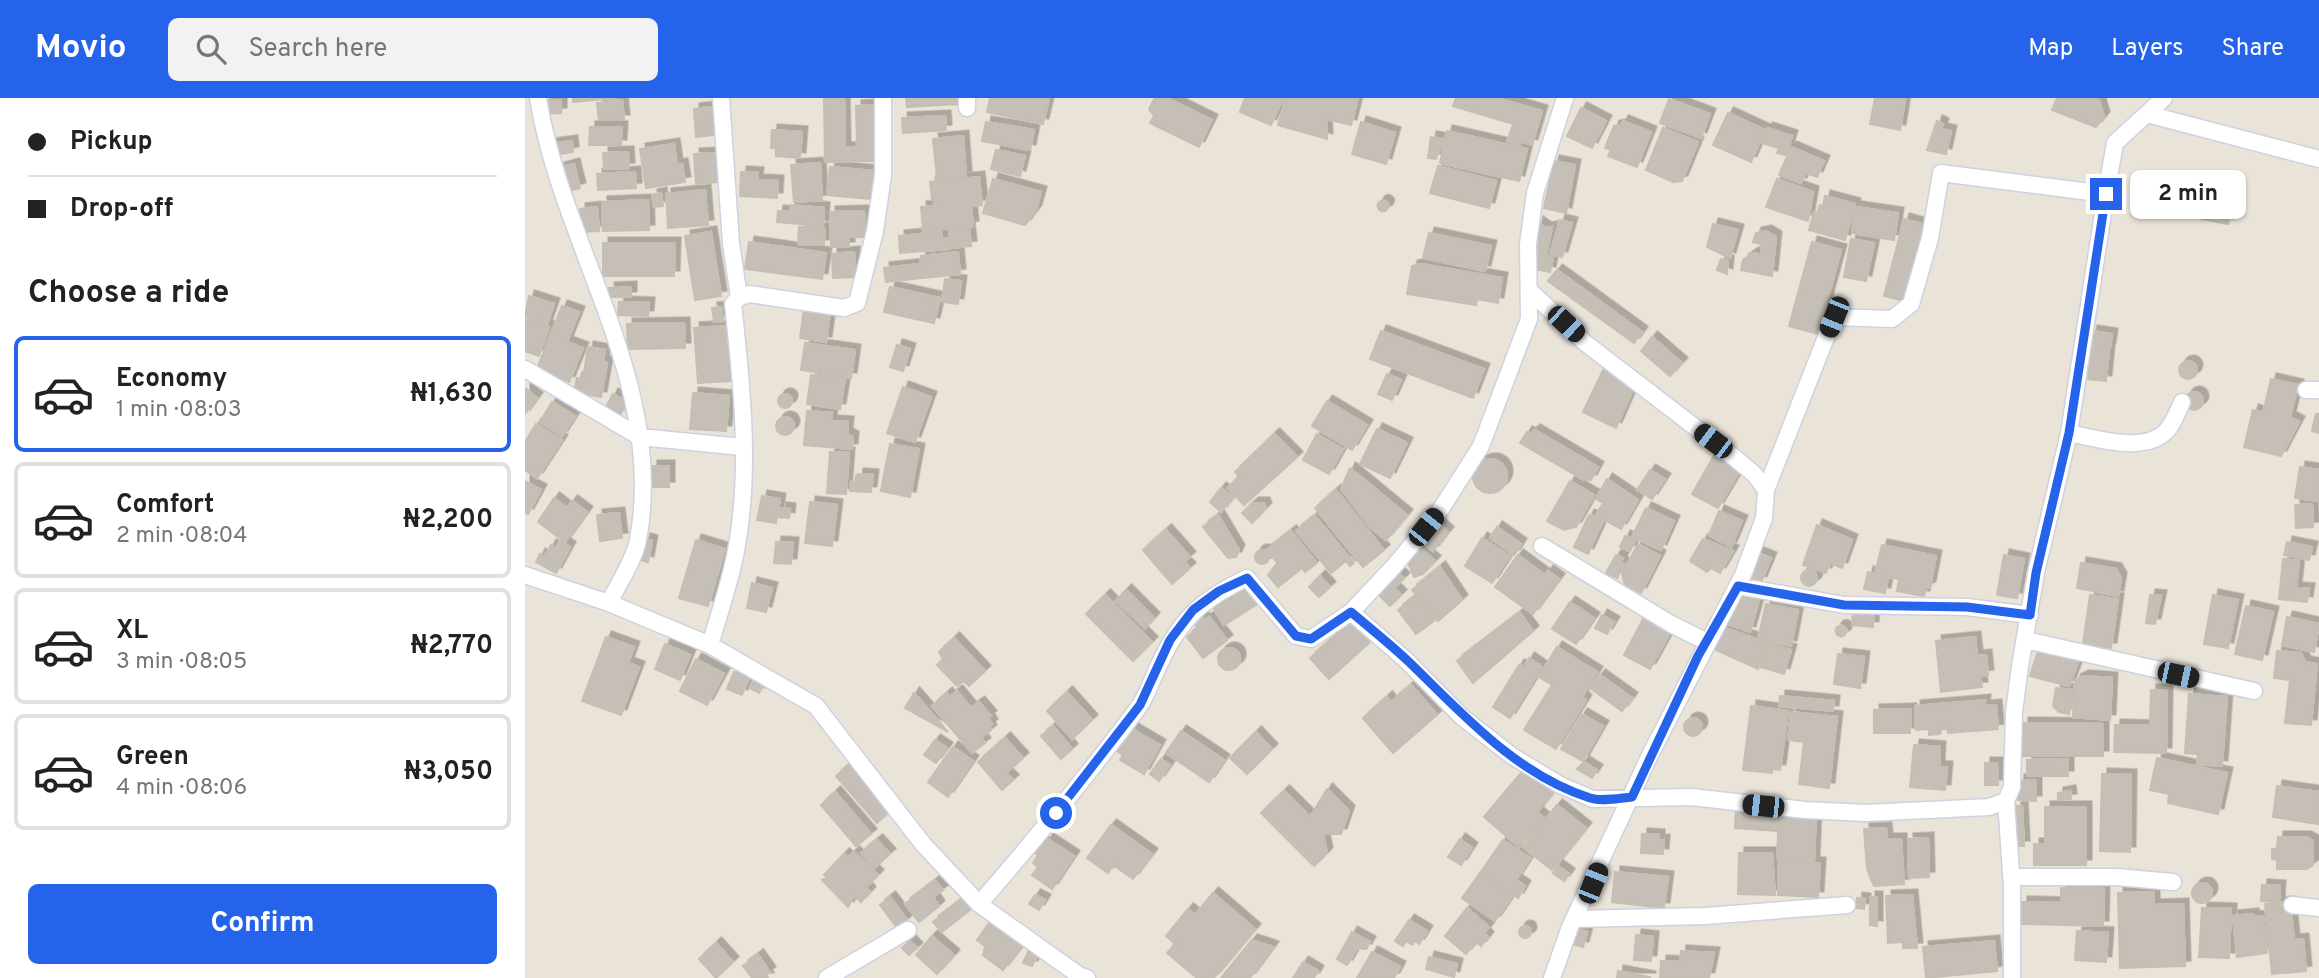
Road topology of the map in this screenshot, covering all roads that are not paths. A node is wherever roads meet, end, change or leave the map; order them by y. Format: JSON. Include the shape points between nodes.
{"nodes":[{"id":1,"x":538,"y":98,"type":"edge"},
{"id":2,"x":721,"y":98,"type":"edge"},
{"id":3,"x":883,"y":98,"type":"edge"},
{"id":4,"x":1565,"y":98,"type":"edge"},
{"id":5,"x":2164,"y":98,"type":"edge"},
{"id":6,"x":2147,"y":114,"type":"junction"},
{"id":7,"x":2319,"y":159,"type":"edge"},
{"id":8,"x":2106,"y":194,"type":"junction"},
{"id":9,"x":1529,"y":290,"type":"junction"},
{"id":10,"x":739,"y":297,"type":"junction"},
{"id":11,"x":525,"y":369,"type":"edge"},
{"id":12,"x":2182,"y":402,"type":"dead end"},
{"id":13,"x":2069,"y":433,"type":"junction"},
{"id":14,"x":640,"y":437,"type":"junction"},
{"id":15,"x":742,"y":447,"type":"junction"},
{"id":16,"x":1766,"y":490,"type":"junction"},
{"id":17,"x":1542,"y":546,"type":"dead end"},
{"id":18,"x":525,"y":575,"type":"edge"},
{"id":19,"x":1738,"y":586,"type":"junction"},
{"id":20,"x":609,"y":603,"type":"junction"},
{"id":21,"x":1351,"y":612,"type":"junction"},
{"id":22,"x":2030,"y":615,"type":"junction"},
{"id":23,"x":2025,"y":640,"type":"junction"},
{"id":24,"x":1707,"y":642,"type":"junction"},
{"id":25,"x":710,"y":645,"type":"junction"},
{"id":26,"x":2253,"y":691,"type":"dead end"},
{"id":27,"x":1632,"y":797,"type":"junction"},
{"id":28,"x":2006,"y":801,"type":"junction"},
{"id":29,"x":2011,"y":877,"type":"junction"},
{"id":30,"x":2173,"y":882,"type":"dead end"},
{"id":31,"x":979,"y":904,"type":"junction"},
{"id":32,"x":1847,"y":905,"type":"dead end"},
{"id":33,"x":2292,"y":905,"type":"dead end"},
{"id":34,"x":2319,"y":908,"type":"edge"},
{"id":35,"x":1574,"y":919,"type":"junction"},
{"id":36,"x":908,"y":930,"type":"dead end"},
{"id":37,"x":1083,"y":977,"type":"edge"},
{"id":38,"x":827,"y":978,"type":"edge"},
{"id":39,"x":1552,"y":978,"type":"edge"},
{"id":40,"x":2012,"y":978,"type":"edge"}],
"edges":[{"from":1,"to":14,"type":"street","via":[[544,139],[633,388]]},
{"from":2,"to":10,"type":"street"},
{"from":3,"to":10,"type":"street","via":[[881,186],[857,303],[844,308],[750,294]]},
{"from":4,"to":9,"type":"street","via":[[1535,193],[1528,244]]},
{"from":5,"to":6,"type":"street"},
{"from":6,"to":7,"type":"street"},
{"from":6,"to":8,"type":"street","via":[[2115,144]]},
{"from":8,"to":13,"type":"street"},
{"from":8,"to":16,"type":"street","via":[[1941,173],[1930,238],[1911,304],[1892,318],[1834,317]]},
{"from":9,"to":16,"type":"street","via":[[1584,342],[1738,460]]},
{"from":9,"to":21,"type":"street","via":[[1529,320],[1481,446],[1441,509]]},
{"from":10,"to":15,"type":"street","via":[[733,304],[743,401]]},
{"from":11,"to":14,"type":"street"},
{"from":12,"to":13,"type":"street","via":[[2162,435],[2143,442]]},
{"from":13,"to":22,"type":"street"},
{"from":14,"to":15,"type":"street"},
{"from":14,"to":20,"type":"street","via":[[638,542]]},
{"from":15,"to":25,"type":"street","via":[[736,551]]},
{"from":16,"to":19,"type":"street","via":[[1764,517]]},
{"from":17,"to":24,"type":"street"},
{"from":18,"to":20,"type":"street"},
{"from":19,"to":22,"type":"street","via":[[1844,605],[1967,607]]},
{"from":19,"to":24,"type":"street"},
{"from":20,"to":25,"type":"street"},
{"from":21,"to":27,"type":"street","via":[[1462,718],[1512,756],[1593,799]]},
{"from":21,"to":31,"type":"street","via":[[1311,639],[1296,636],[1247,578],[1193,610],[1170,640],[1140,705]]},
{"from":22,"to":23,"type":"street"},
{"from":23,"to":26,"type":"street"},
{"from":23,"to":28,"type":"street","via":[[2014,712],[2012,786]]},
{"from":24,"to":27,"type":"street"},
{"from":25,"to":31,"type":"street","via":[[815,706],[923,844]]},
{"from":27,"to":28,"type":"street","via":[[1692,797],[1866,813],[1989,807]]},
{"from":27,"to":35,"type":"street"},
{"from":28,"to":29,"type":"street"},
{"from":29,"to":30,"type":"street"},
{"from":29,"to":40,"type":"street"},
{"from":31,"to":37,"type":"street"},
{"from":32,"to":35,"type":"street","via":[[1705,916]]},
{"from":33,"to":34,"type":"street"},
{"from":35,"to":39,"type":"street"},
{"from":36,"to":38,"type":"street"}]}
